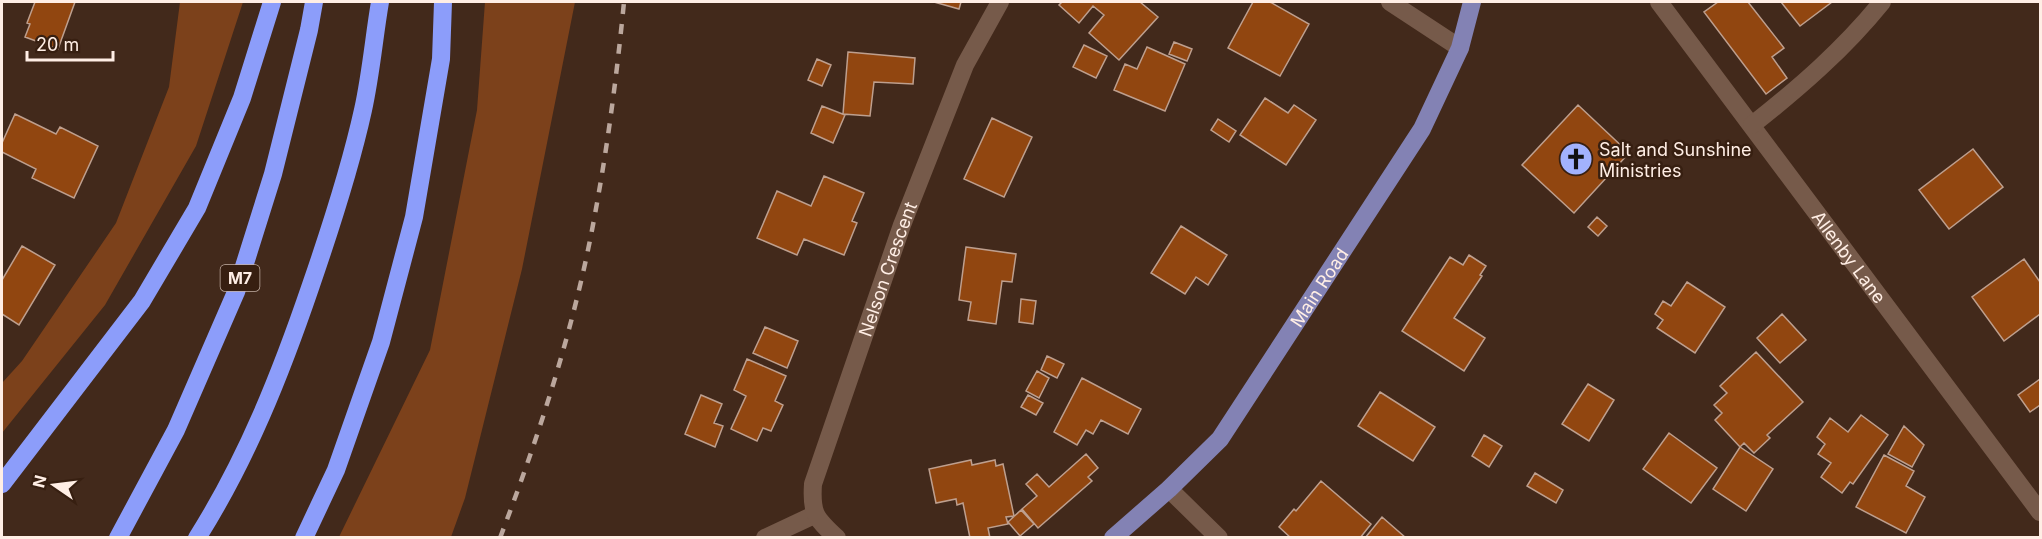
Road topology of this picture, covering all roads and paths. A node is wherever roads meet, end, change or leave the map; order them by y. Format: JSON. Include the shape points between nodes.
{"nodes":[{"id":1,"x":272,"y":2,"type":"edge"},
{"id":2,"x":314,"y":2,"type":"edge"},
{"id":3,"x":380,"y":2,"type":"edge"},
{"id":4,"x":443,"y":2,"type":"edge"},
{"id":5,"x":1000,"y":2,"type":"edge"},
{"id":6,"x":1390,"y":2,"type":"edge"},
{"id":7,"x":1472,"y":2,"type":"edge"},
{"id":8,"x":1659,"y":2,"type":"edge"},
{"id":9,"x":1882,"y":2,"type":"edge"},
{"id":10,"x":1460,"y":48,"type":"junction"},
{"id":11,"x":1752,"y":125,"type":"junction"},
{"id":12,"x":2,"y":484,"type":"edge"},
{"id":13,"x":1169,"y":489,"type":"junction"},
{"id":14,"x":2040,"y":512,"type":"edge"},
{"id":15,"x":814,"y":515,"type":"junction"},
{"id":16,"x":118,"y":537,"type":"edge"},
{"id":17,"x":197,"y":537,"type":"edge"},
{"id":18,"x":304,"y":537,"type":"edge"},
{"id":19,"x":765,"y":537,"type":"edge"},
{"id":20,"x":834,"y":537,"type":"edge"},
{"id":21,"x":1113,"y":537,"type":"edge"},
{"id":22,"x":1219,"y":537,"type":"edge"}],
"edges":[{"from":1,"to":12,"type":"highway","via":[[242,98],[198,208],[142,301]]},
{"from":2,"to":16,"type":"highway","number":"M7","via":[[273,174],[236,292],[176,430]]},
{"from":3,"to":17,"type":"highway","via":[[364,108],[334,220],[261,419]]},
{"from":4,"to":18,"type":"highway","via":[[441,59],[414,217],[381,342],[336,470]]},
{"from":5,"to":15,"type":"street","name":"Nelson Crescent","via":[[965,65],[902,225],[813,484]]},
{"from":6,"to":10,"type":"street"},
{"from":7,"to":10,"type":"main road","name":"Main Road"},
{"from":8,"to":11,"type":"street","name":"Allenby Lane"},
{"from":9,"to":11,"type":"street","via":[[1810,78]]},
{"from":10,"to":13,"type":"main road","name":"Main Road","via":[[1422,129],[1220,439]]},
{"from":11,"to":14,"type":"street","name":"Allenby Lane"},
{"from":13,"to":21,"type":"main road","name":"Main Road"},
{"from":13,"to":22,"type":"street"},
{"from":15,"to":19,"type":"street"},
{"from":15,"to":20,"type":"street"}]}
